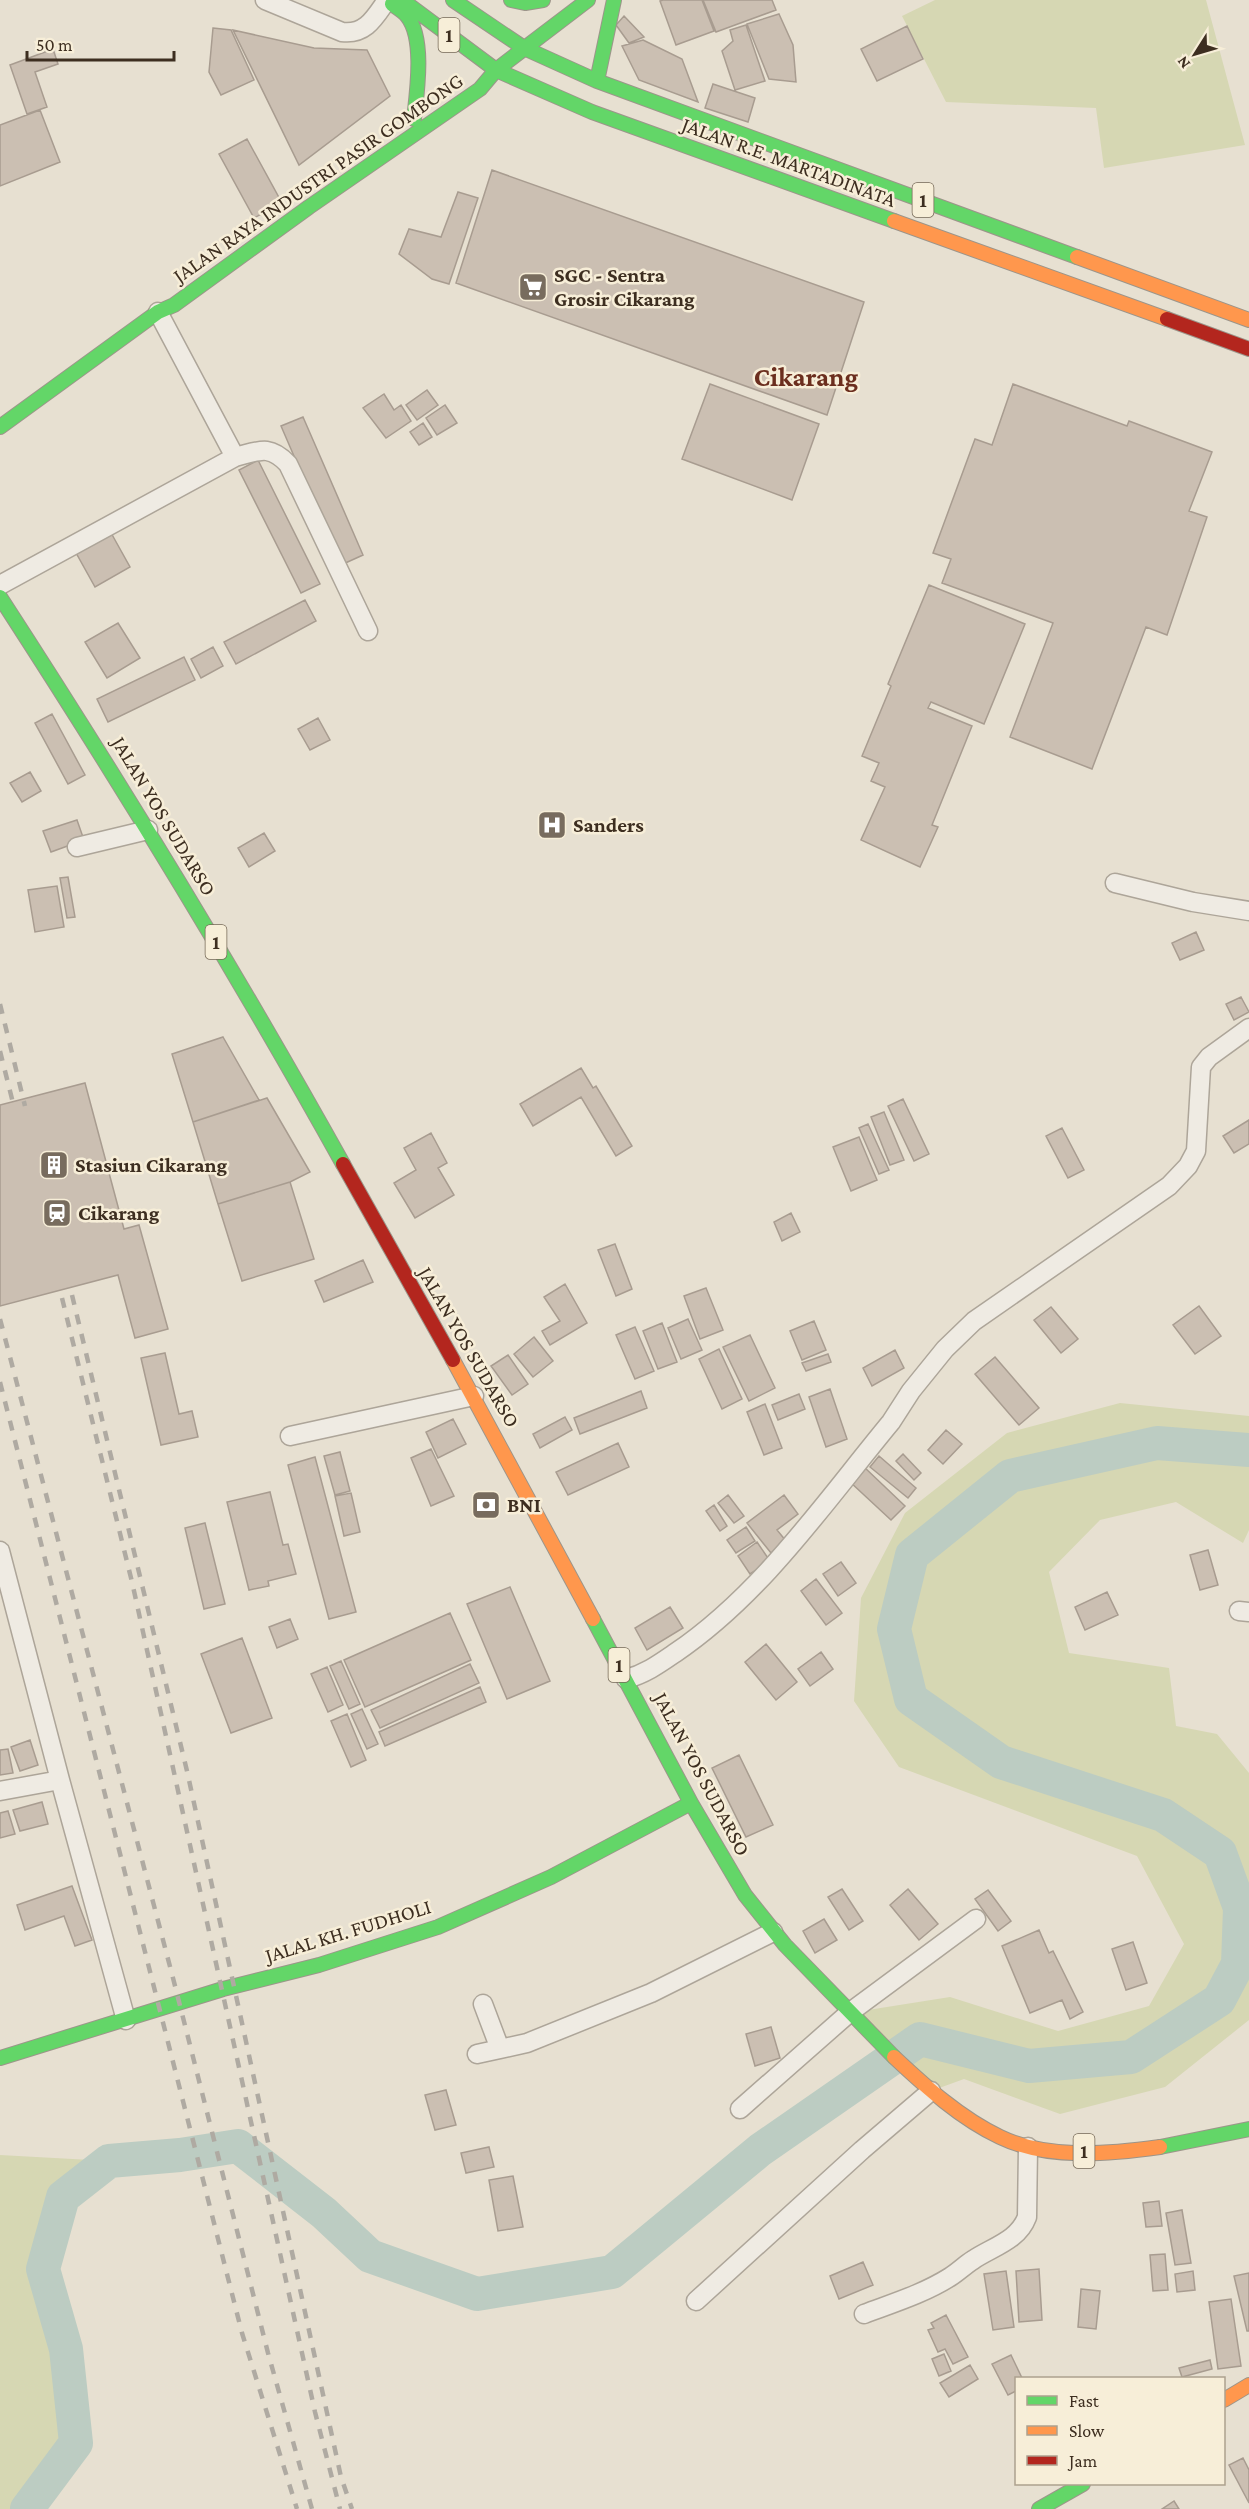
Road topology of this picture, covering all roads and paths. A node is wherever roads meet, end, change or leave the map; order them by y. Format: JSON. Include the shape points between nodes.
{"nodes":[{"id":1,"x":265,"y":0,"type":"edge"},
{"id":2,"x":387,"y":0,"type":"edge"},
{"id":3,"x":402,"y":0,"type":"edge"},
{"id":4,"x":453,"y":0,"type":"edge"},
{"id":5,"x":511,"y":0,"type":"edge"},
{"id":6,"x":543,"y":0,"type":"edge"},
{"id":7,"x":588,"y":0,"type":"edge"},
{"id":8,"x":614,"y":0,"type":"edge"},
{"id":9,"x":524,"y":48,"type":"junction"},
{"id":10,"x":496,"y":70,"type":"junction"},
{"id":11,"x":597,"y":81,"type":"junction"},
{"id":12,"x":414,"y":119,"type":"junction"},
{"id":13,"x":158,"y":312,"type":"junction"},
{"id":14,"x":1249,"y":320,"type":"edge"},
{"id":15,"x":1249,"y":349,"type":"edge"},
{"id":16,"x":0,"y":427,"type":"edge"},
{"id":17,"x":235,"y":457,"type":"junction"},
{"id":18,"x":0,"y":585,"type":"edge"},
{"id":19,"x":0,"y":597,"type":"edge"},
{"id":20,"x":368,"y":631,"type":"dead end"},
{"id":21,"x":148,"y":830,"type":"junction"},
{"id":22,"x":77,"y":847,"type":"dead end"},
{"id":23,"x":1115,"y":883,"type":"dead end"},
{"id":24,"x":1249,"y":911,"type":"edge"},
{"id":25,"x":1249,"y":1028,"type":"edge"},
{"id":26,"x":474,"y":1395,"type":"junction"},
{"id":27,"x":290,"y":1436,"type":"dead end"},
{"id":28,"x":0,"y":1551,"type":"edge"},
{"id":29,"x":7,"y":1608,"type":"edge"},
{"id":30,"x":626,"y":1679,"type":"junction"},
{"id":31,"x":60,"y":1780,"type":"junction"},
{"id":32,"x":0,"y":1791,"type":"edge"},
{"id":33,"x":691,"y":1803,"type":"junction"},
{"id":34,"x":976,"y":1919,"type":"dead end"},
{"id":35,"x":773,"y":1932,"type":"junction"},
{"id":36,"x":483,"y":2004,"type":"dead end"},
{"id":37,"x":851,"y":2015,"type":"junction"},
{"id":38,"x":126,"y":2020,"type":"junction"},
{"id":39,"x":500,"y":2049,"type":"junction"},
{"id":40,"x":477,"y":2054,"type":"dead end"},
{"id":41,"x":0,"y":2058,"type":"edge"},
{"id":42,"x":929,"y":2090,"type":"junction"},
{"id":43,"x":740,"y":2109,"type":"dead end"},
{"id":44,"x":1249,"y":2129,"type":"edge"},
{"id":45,"x":1028,"y":2146,"type":"junction"},
{"id":46,"x":696,"y":2301,"type":"dead end"},
{"id":47,"x":864,"y":2314,"type":"dead end"},
{"id":48,"x":1249,"y":2385,"type":"edge"},
{"id":49,"x":1225,"y":2399,"type":"edge"},
{"id":50,"x":1081,"y":2485,"type":"edge"},
{"id":51,"x":1039,"y":2509,"type":"edge"}],
"edges":[{"from":1,"to":2,"type":"street","via":[[352,33],[370,24]]},
{"from":2,"to":12,"type":"main road","via":[[408,17],[414,30]]},
{"from":3,"to":10,"type":"main road","name":"JALAN R.E. MARTADINATA","number":"1"},
{"from":4,"to":9,"type":"main road","name":"JALAN R.E. MARTADINATA","number":"1"},
{"from":5,"to":6,"type":"main road"},
{"from":7,"to":9,"type":"main road","name":"JALAN RAYA INDUSTRI PASIR GOMBONG"},
{"from":8,"to":11,"type":"main road"},
{"from":9,"to":10,"type":"main road","name":"JALAN RAYA INDUSTRI PASIR GOMBONG"},
{"from":9,"to":11,"type":"main road","name":"JALAN R.E. MARTADINATA","number":"1"},
{"from":10,"to":12,"type":"main road","name":"JALAN RAYA INDUSTRI PASIR GOMBONG","number":"1","via":[[474,77]]},
{"from":10,"to":13,"type":"main road","name":"JALAN RAYA INDUSTRI PASIR GOMBONG","number":"1","via":[[480,89],[174,305]]},
{"from":10,"to":15,"type":"main road","name":"JALAN R.E. MARTADINATA","number":"1","via":[[592,112]]},
{"from":11,"to":14,"type":"main road","name":"JALAN R.E. MARTADINATA","number":"1"},
{"from":12,"to":13,"type":"main road","name":"JALAN RAYA INDUSTRI PASIR GOMBONG","number":"1","via":[[201,270],[168,295]]},
{"from":13,"to":16,"type":"main road","name":"JALAN RAYA INDUSTRI PASIR GOMBONG","number":"1"},
{"from":13,"to":17,"type":"street"},
{"from":17,"to":18,"type":"street"},
{"from":17,"to":20,"type":"street","via":[[274,451],[288,464]]},
{"from":19,"to":21,"type":"main road","name":"JALAN YOS SUDARSO","number":"1"},
{"from":21,"to":22,"type":"street"},
{"from":21,"to":26,"type":"main road","name":"JALAN YOS SUDARSO","number":"1","via":[[263,1020]]},
{"from":23,"to":24,"type":"street"},
{"from":25,"to":30,"type":"street","via":[[1201,1067],[1196,1151],[1169,1186],[974,1321],[945,1349],[891,1422],[751,1589],[698,1637],[652,1669]]},
{"from":26,"to":27,"type":"street"},
{"from":26,"to":30,"type":"main road","name":"JALAN YOS SUDARSO","number":"1"},
{"from":28,"to":29,"type":"street"},
{"from":29,"to":31,"type":"street"},
{"from":30,"to":33,"type":"main road","name":"JALAN YOS SUDARSO","number":"1"},
{"from":31,"to":32,"type":"street"},
{"from":31,"to":38,"type":"street"},
{"from":33,"to":35,"type":"main road","name":"JALAN YOS SUDARSO","number":"1","via":[[726,1864]]},
{"from":33,"to":38,"type":"main road","name":"JALAL KH. FUDHOLI","via":[[551,1877],[438,1927]]},
{"from":34,"to":37,"type":"street"},
{"from":35,"to":37,"type":"main road","name":"JALAN YOS SUDARSO","number":"1"},
{"from":35,"to":39,"type":"street","via":[[651,1993],[528,2043]]},
{"from":36,"to":39,"type":"street"},
{"from":37,"to":42,"type":"main road","name":"JALAN YOS SUDARSO","number":"1"},
{"from":37,"to":43,"type":"street"},
{"from":38,"to":41,"type":"main road","name":"JALAL KH. FUDHOLI"},
{"from":39,"to":40,"type":"street"},
{"from":42,"to":45,"type":"main road","number":"1","via":[[996,2134]]},
{"from":42,"to":46,"type":"street"},
{"from":44,"to":45,"type":"main road","number":"1","via":[[1111,2153]]},
{"from":45,"to":47,"type":"street","via":[[1027,2217],[1023,2228],[915,2296]]},
{"from":48,"to":49,"type":"main road"},
{"from":50,"to":51,"type":"main road"}]}
